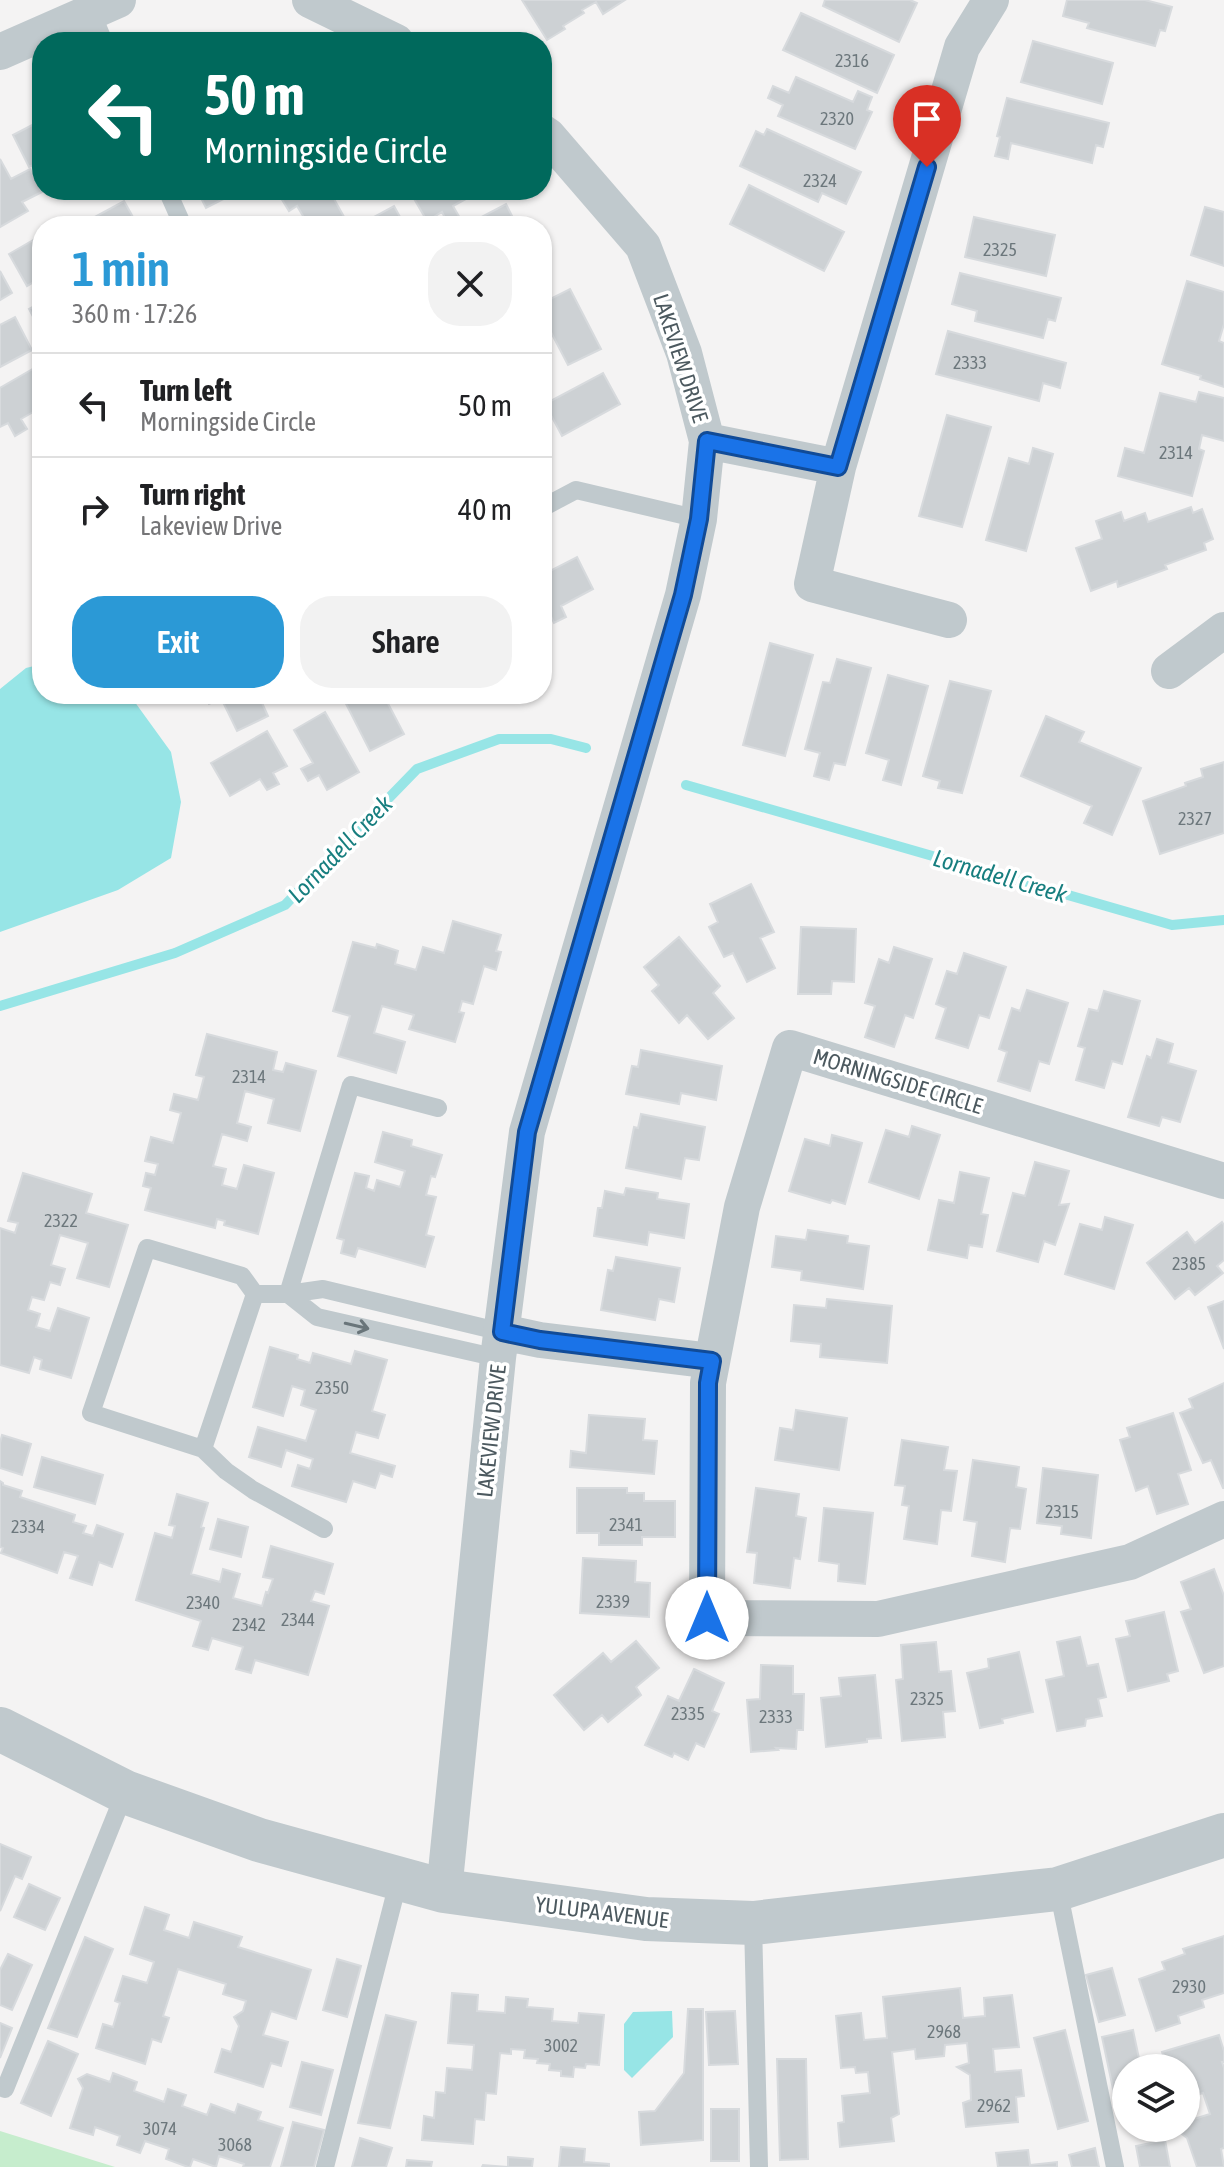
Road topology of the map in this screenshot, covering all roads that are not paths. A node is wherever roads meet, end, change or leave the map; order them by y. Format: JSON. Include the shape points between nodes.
{"nodes":[{"id":1,"x":310,"y":0,"type":"edge"},
{"id":2,"x":991,"y":0,"type":"edge"},
{"id":3,"x":105,"y":18,"type":"edge"},
{"id":4,"x":62,"y":32,"type":"edge"},
{"id":5,"x":376,"y":32,"type":"edge"},
{"id":6,"x":32,"y":42,"type":"edge"},
{"id":7,"x":0,"y":52,"type":"edge"},
{"id":8,"x":552,"y":141,"type":"edge"},
{"id":9,"x":707,"y":441,"type":"junction"},
{"id":10,"x":838,"y":467,"type":"junction"},
{"id":11,"x":552,"y":503,"type":"edge"},
{"id":12,"x":699,"y":519,"type":"junction"},
{"id":13,"x":949,"y":620,"type":"dead end"},
{"id":14,"x":1224,"y":630,"type":"edge"},
{"id":15,"x":1169,"y":671,"type":"dead end"},
{"id":16,"x":438,"y":1108,"type":"dead end"},
{"id":17,"x":1224,"y":1181,"type":"edge"},
{"id":18,"x":255,"y":1294,"type":"junction"},
{"id":19,"x":288,"y":1294,"type":"junction"},
{"id":20,"x":500,"y":1345,"type":"junction"},
{"id":21,"x":710,"y":1372,"type":"junction"},
{"id":22,"x":203,"y":1449,"type":"junction"},
{"id":23,"x":1224,"y":1519,"type":"edge"},
{"id":24,"x":324,"y":1529,"type":"dead end"},
{"id":25,"x":0,"y":1729,"type":"edge"},
{"id":26,"x":125,"y":1792,"type":"junction"},
{"id":27,"x":1224,"y":1835,"type":"edge"},
{"id":28,"x":399,"y":1879,"type":"junction"},
{"id":29,"x":1058,"y":1889,"type":"junction"},
{"id":30,"x":444,"y":1891,"type":"junction"},
{"id":31,"x":753,"y":1923,"type":"junction"},
{"id":32,"x":5,"y":2089,"type":"dead end"},
{"id":33,"x":325,"y":2167,"type":"edge"},
{"id":34,"x":759,"y":2167,"type":"edge"},
{"id":35,"x":1115,"y":2167,"type":"edge"}],
"edges":[{"from":1,"to":5,"type":"street"},
{"from":2,"to":10,"type":"street","via":[[962,47]]},
{"from":3,"to":4,"type":"street"},
{"from":6,"to":7,"type":"street"},
{"from":8,"to":9,"type":"street","name":"LAKEVIEW DRIVE","via":[[643,246],[684,353]]},
{"from":9,"to":10,"type":"street"},
{"from":9,"to":12,"type":"street","name":"LAKEVIEW DRIVE"},
{"from":10,"to":13,"type":"street","via":[[812,584]]},
{"from":11,"to":12,"type":"lane","via":[[576,490]]},
{"from":12,"to":20,"type":"street","name":"LAKEVIEW DRIVE","via":[[683,595],[527,1132]]},
{"from":14,"to":15,"type":"street"},
{"from":16,"to":19,"type":"lane","via":[[351,1085]]},
{"from":17,"to":21,"type":"street","name":"MORNINGSIDE CIRCLE","via":[[790,1048],[742,1207]]},
{"from":18,"to":19,"type":"lane"},
{"from":18,"to":22,"type":"lane"},
{"from":18,"to":22,"type":"lane","via":[[242,1276],[147,1248],[96,1398],[91,1413]]},
{"from":19,"to":20,"type":"lane","via":[[323,1289]]},
{"from":19,"to":20,"type":"lane","one_way":true,"via":[[317,1317]]},
{"from":20,"to":21,"type":"street"},
{"from":20,"to":30,"type":"street","name":"LAKEVIEW DRIVE"},
{"from":21,"to":23,"type":"street","name":"MORNINGSIDE CIRCLE","via":[[707,1618],[878,1619],[1130,1562]]},
{"from":22,"to":24,"type":"lane","via":[[253,1490]]},
{"from":25,"to":26,"type":"street","name":"YULUPA AVENUE"},
{"from":26,"to":28,"type":"street","name":"YULUPA AVENUE","via":[[259,1840]]},
{"from":26,"to":32,"type":"lane"},
{"from":27,"to":29,"type":"street","name":"YULUPA AVENUE"},
{"from":28,"to":30,"type":"street","name":"YULUPA AVENUE"},
{"from":28,"to":33,"type":"lane"},
{"from":29,"to":31,"type":"street","name":"YULUPA AVENUE"},
{"from":29,"to":35,"type":"lane"},
{"from":30,"to":31,"type":"street","name":"YULUPA AVENUE","via":[[646,1919]]},
{"from":31,"to":34,"type":"lane"}]}
